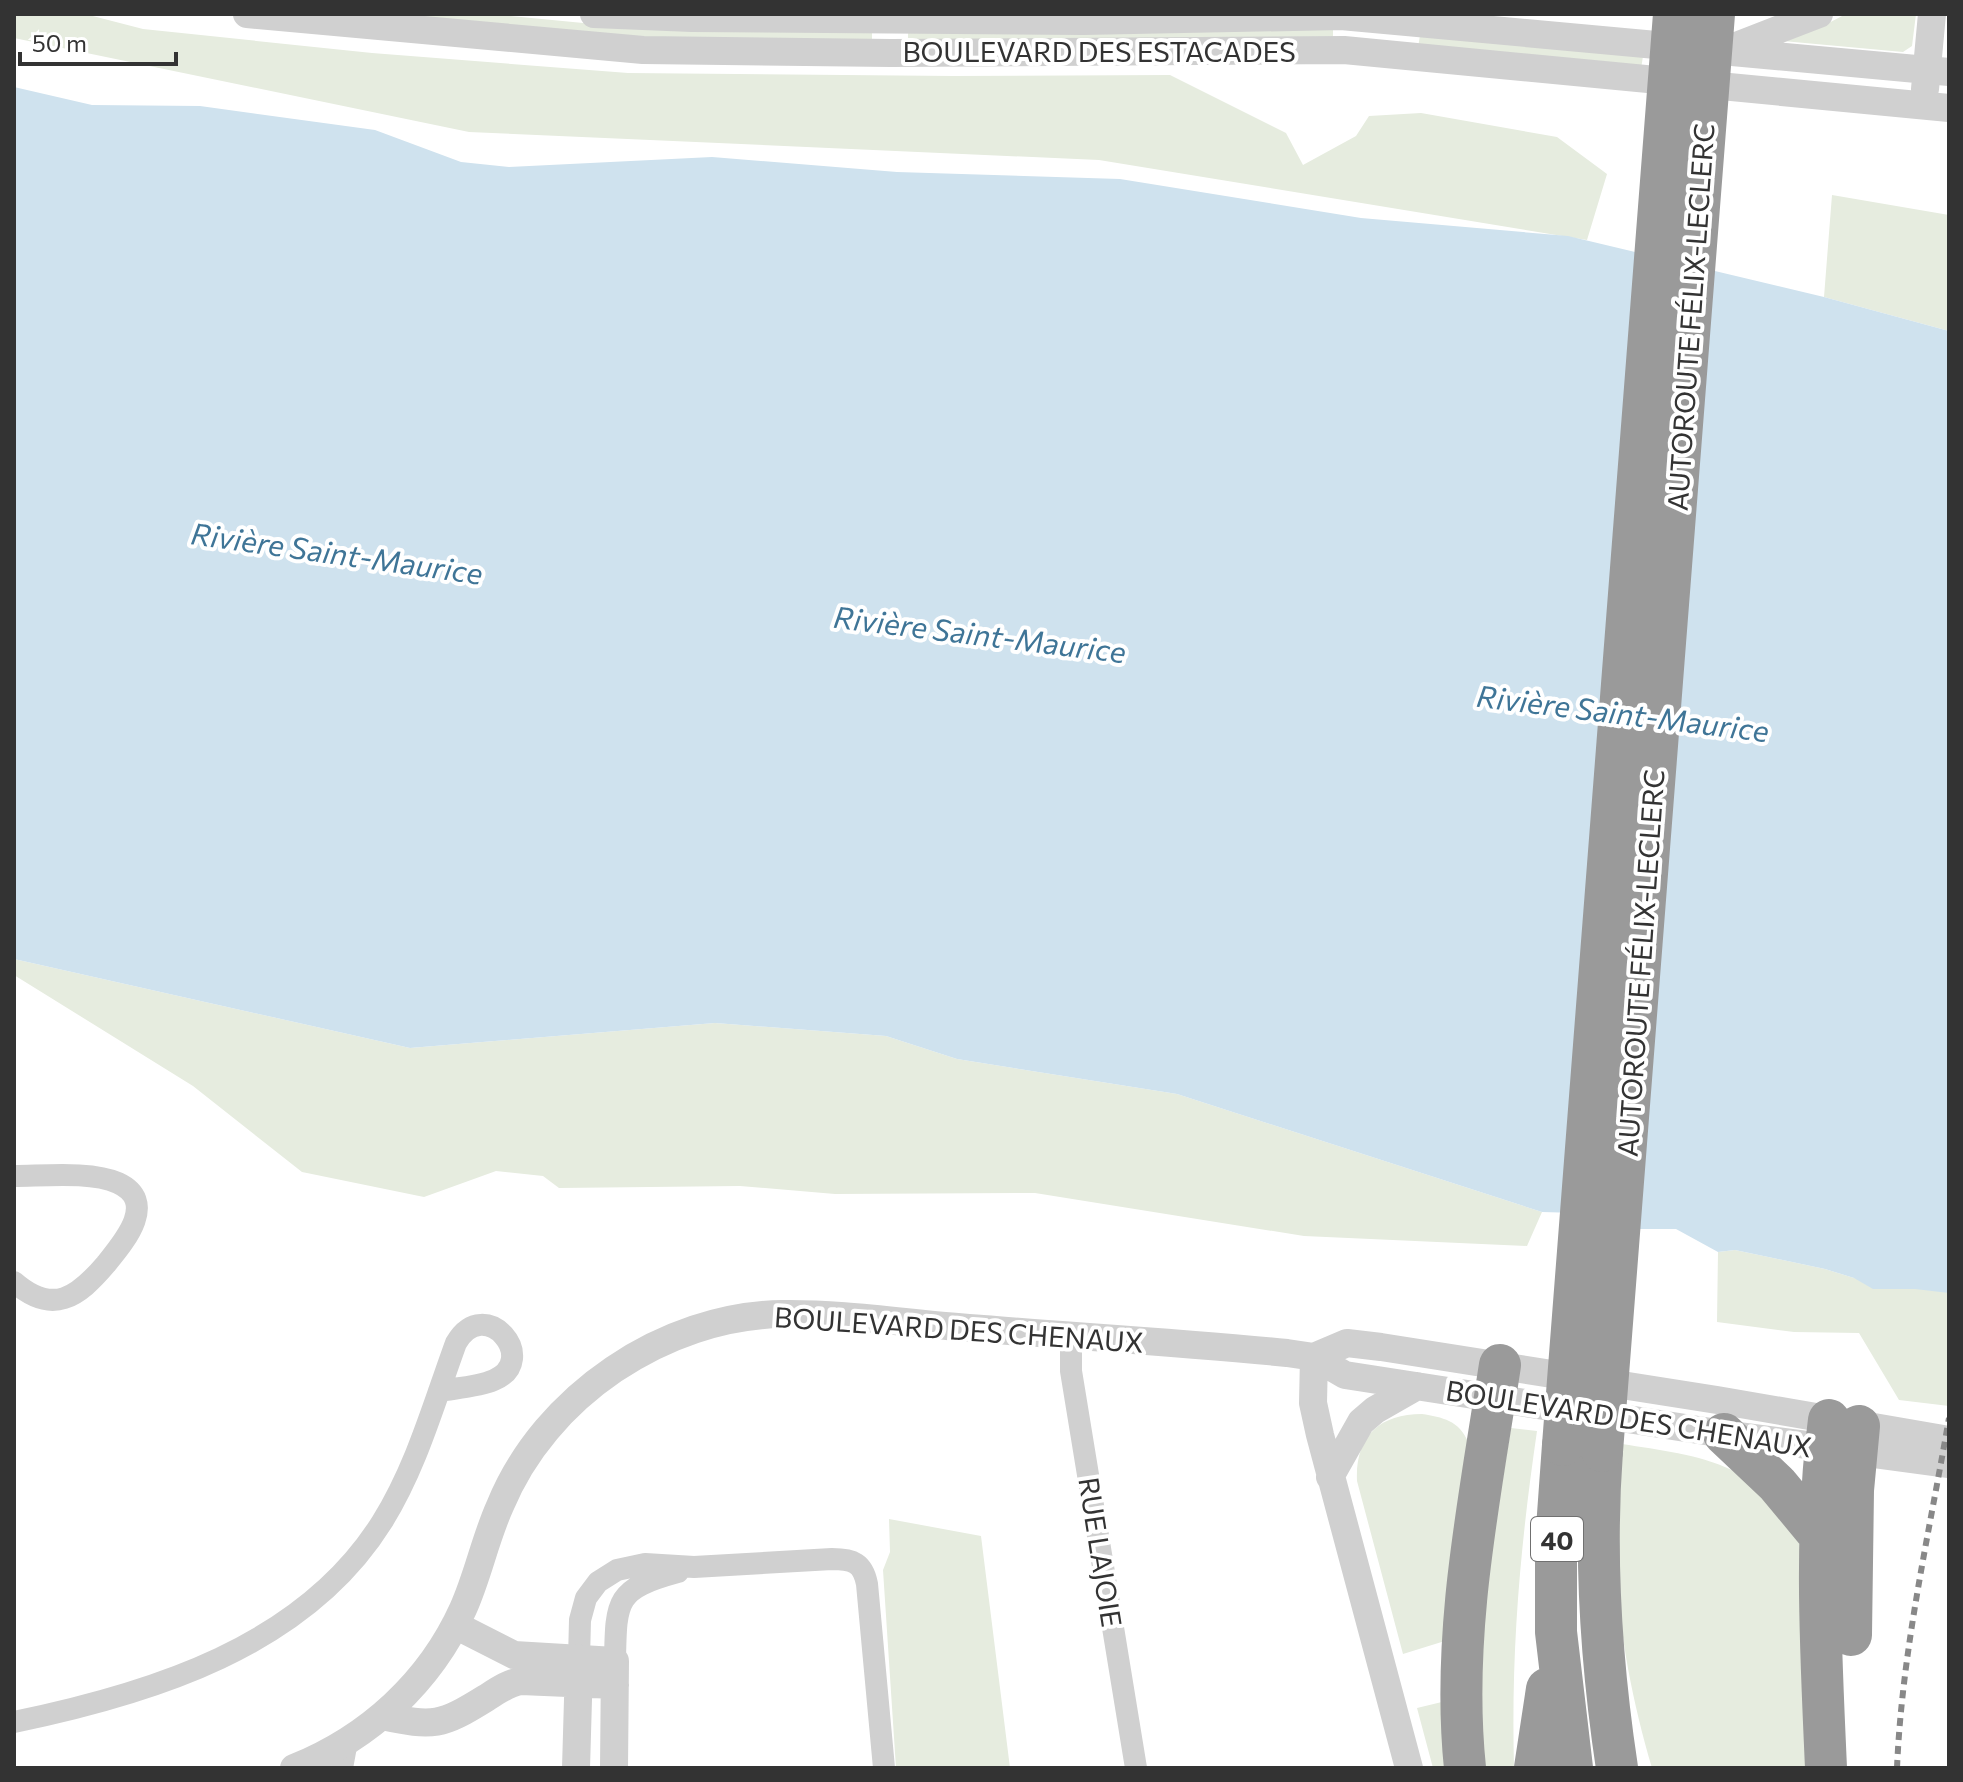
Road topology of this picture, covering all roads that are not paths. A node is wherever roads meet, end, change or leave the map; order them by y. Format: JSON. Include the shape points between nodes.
{"nodes":[{"id":1,"x":247,"y":14,"type":"edge"},
{"id":2,"x":594,"y":14,"type":"edge"},
{"id":3,"x":1674,"y":14,"type":"edge"},
{"id":4,"x":1819,"y":14,"type":"edge"},
{"id":5,"x":1932,"y":14,"type":"edge"},
{"id":6,"x":1373,"y":16,"type":"edge"},
{"id":7,"x":366,"y":20,"type":"edge"},
{"id":8,"x":1720,"y":32,"type":"edge"},
{"id":9,"x":1370,"y":53,"type":"junction"},
{"id":10,"x":1938,"y":71,"type":"edge"},
{"id":11,"x":1936,"y":107,"type":"edge"},
{"id":12,"x":14,"y":1176,"type":"edge"},
{"id":13,"x":14,"y":1282,"type":"edge"},
{"id":14,"x":1071,"y":1336,"type":"junction"},
{"id":15,"x":1314,"y":1357,"type":"junction"},
{"id":16,"x":1497,"y":1382,"type":"junction"},
{"id":17,"x":1417,"y":1386,"type":"junction"},
{"id":18,"x":439,"y":1391,"type":"dead end"},
{"id":19,"x":1724,"y":1434,"type":"junction"},
{"id":20,"x":1842,"y":1436,"type":"junction"},
{"id":21,"x":1949,"y":1440,"type":"edge"},
{"id":22,"x":1583,"y":1448,"type":"junction"},
{"id":23,"x":1949,"y":1464,"type":"edge"},
{"id":24,"x":1330,"y":1477,"type":"junction"},
{"id":25,"x":1821,"y":1537,"type":"junction"},
{"id":26,"x":694,"y":1567,"type":"junction"},
{"id":27,"x":455,"y":1625,"type":"junction"},
{"id":28,"x":1556,"y":1632,"type":"junction"},
{"id":29,"x":579,"y":1671,"type":"junction"},
{"id":30,"x":615,"y":1673,"type":"junction"},
{"id":31,"x":1605,"y":1674,"type":"junction"},
{"id":32,"x":382,"y":1716,"type":"junction"},
{"id":33,"x":14,"y":1722,"type":"edge"},
{"id":34,"x":344,"y":1754,"type":"edge"},
{"id":35,"x":294,"y":1768,"type":"edge"},
{"id":36,"x":576,"y":1768,"type":"edge"},
{"id":37,"x":614,"y":1768,"type":"edge"},
{"id":38,"x":884,"y":1768,"type":"edge"},
{"id":39,"x":1136,"y":1768,"type":"edge"},
{"id":40,"x":1409,"y":1768,"type":"edge"},
{"id":41,"x":1465,"y":1768,"type":"edge"},
{"id":42,"x":1535,"y":1768,"type":"edge"},
{"id":43,"x":1572,"y":1768,"type":"edge"},
{"id":44,"x":1617,"y":1768,"type":"edge"},
{"id":45,"x":1636,"y":1768,"type":"edge"},
{"id":46,"x":1826,"y":1768,"type":"edge"},
{"id":47,"x":1854,"y":1768,"type":"edge"}],
"edges":[{"from":1,"to":7,"type":"street","name":"BOULEVARD DES ESTACADES"},
{"from":2,"to":6,"type":"street","name":"BOULEVARD DES ESTACADES","via":[[1083,21]]},
{"from":3,"to":22,"type":"highway","name":"AUTOROUTE FÉLIX-LECLERC","number":"40","bridge":true},
{"from":4,"to":8,"type":"street"},
{"from":5,"to":10,"type":"street"},
{"from":6,"to":8,"type":"street","name":"BOULEVARD DES ESTACADES"},
{"from":6,"to":9,"type":"street"},
{"from":7,"to":9,"type":"street","name":"BOULEVARD DES ESTACADES","via":[[643,50]]},
{"from":8,"to":10,"type":"street","name":"BOULEVARD DES ESTACADES"},
{"from":8,"to":22,"type":"highway","name":"AUTOROUTE FÉLIX-LECLERC","number":"40","bridge":true},
{"from":9,"to":11,"type":"street","name":"BOULEVARD DES ESTACADES"},
{"from":10,"to":11,"type":"street"},
{"from":12,"to":13,"type":"street","via":[[108,1179],[126,1188],[136,1210],[129,1235],[82,1291],[50,1300]]},
{"from":14,"to":15,"type":"street","name":"BOULEVARD DES CHENAUX"},
{"from":14,"to":27,"type":"street","name":"BOULEVARD DES CHENAUX","via":[[781,1314],[746,1317],[660,1344],[584,1392],[539,1439],[504,1496]]},
{"from":14,"to":39,"type":"street","name":"RUE LAJOIE","via":[[1071,1371]]},
{"from":15,"to":16,"type":"street","name":"BOULEVARD DES CHENAUX","via":[[1347,1343]]},
{"from":15,"to":17,"type":"street","name":"BOULEVARD DES CHENAUX","via":[[1345,1375]]},
{"from":15,"to":24,"type":"street","via":[[1313,1403]]},
{"from":16,"to":17,"type":"street","name":"BOULEVARD DES CHENAUX"},
{"from":16,"to":19,"type":"street","name":"BOULEVARD DES CHENAUX"},
{"from":16,"to":20,"type":"street","name":"BOULEVARD DES CHENAUX"},
{"from":16,"to":41,"type":"highway","via":[[1464,1640]]},
{"from":17,"to":24,"type":"street","via":[[1361,1422]]},
{"from":18,"to":33,"type":"street","via":[[384,1519],[352,1563],[307,1607],[254,1640],[150,1687]]},
{"from":19,"to":20,"type":"street","name":"BOULEVARD DES CHENAUX"},
{"from":19,"to":25,"type":"highway","via":[[1777,1484]]},
{"from":20,"to":21,"type":"street","name":"BOULEVARD DES CHENAUX"},
{"from":20,"to":23,"type":"street","name":"BOULEVARD DES CHENAUX"},
{"from":20,"to":25,"type":"highway"},
{"from":20,"to":47,"type":"highway"},
{"from":22,"to":28,"type":"highway","name":"AUTOROUTE FÉLIX-LECLERC","number":"40","via":[[1556,1542]]},
{"from":22,"to":31,"type":"highway","name":"AUTOROUTE FÉLIX-LECLERC","number":"40"},
{"from":24,"to":40,"type":"street"},
{"from":25,"to":46,"type":"highway"},
{"from":26,"to":29,"type":"street","via":[[645,1564],[609,1574],[592,1589],[582,1609]]},
{"from":26,"to":30,"type":"street","via":[[650,1580],[618,1607]]},
{"from":26,"to":38,"type":"street","via":[[832,1559],[858,1563],[867,1584]]},
{"from":27,"to":29,"type":"street","via":[[514,1655]]},
{"from":27,"to":32,"type":"street","name":"BOULEVARD DES CHENAUX","via":[[422,1677]]},
{"from":28,"to":42,"type":"highway"},
{"from":28,"to":43,"type":"highway","name":"AUTOROUTE FÉLIX-LECLERC","number":"40"},
{"from":29,"to":30,"type":"street"},
{"from":29,"to":32,"type":"street","via":[[514,1682],[435,1723]]},
{"from":29,"to":36,"type":"street"},
{"from":30,"to":37,"type":"street"},
{"from":31,"to":44,"type":"highway","name":"AUTOROUTE FÉLIX-LECLERC","number":"40"},
{"from":31,"to":45,"type":"highway"},
{"from":32,"to":34,"type":"street","name":"BOULEVARD DES CHENAUX"},
{"from":34,"to":35,"type":"street","name":"BOULEVARD DES CHENAUX"}]}
